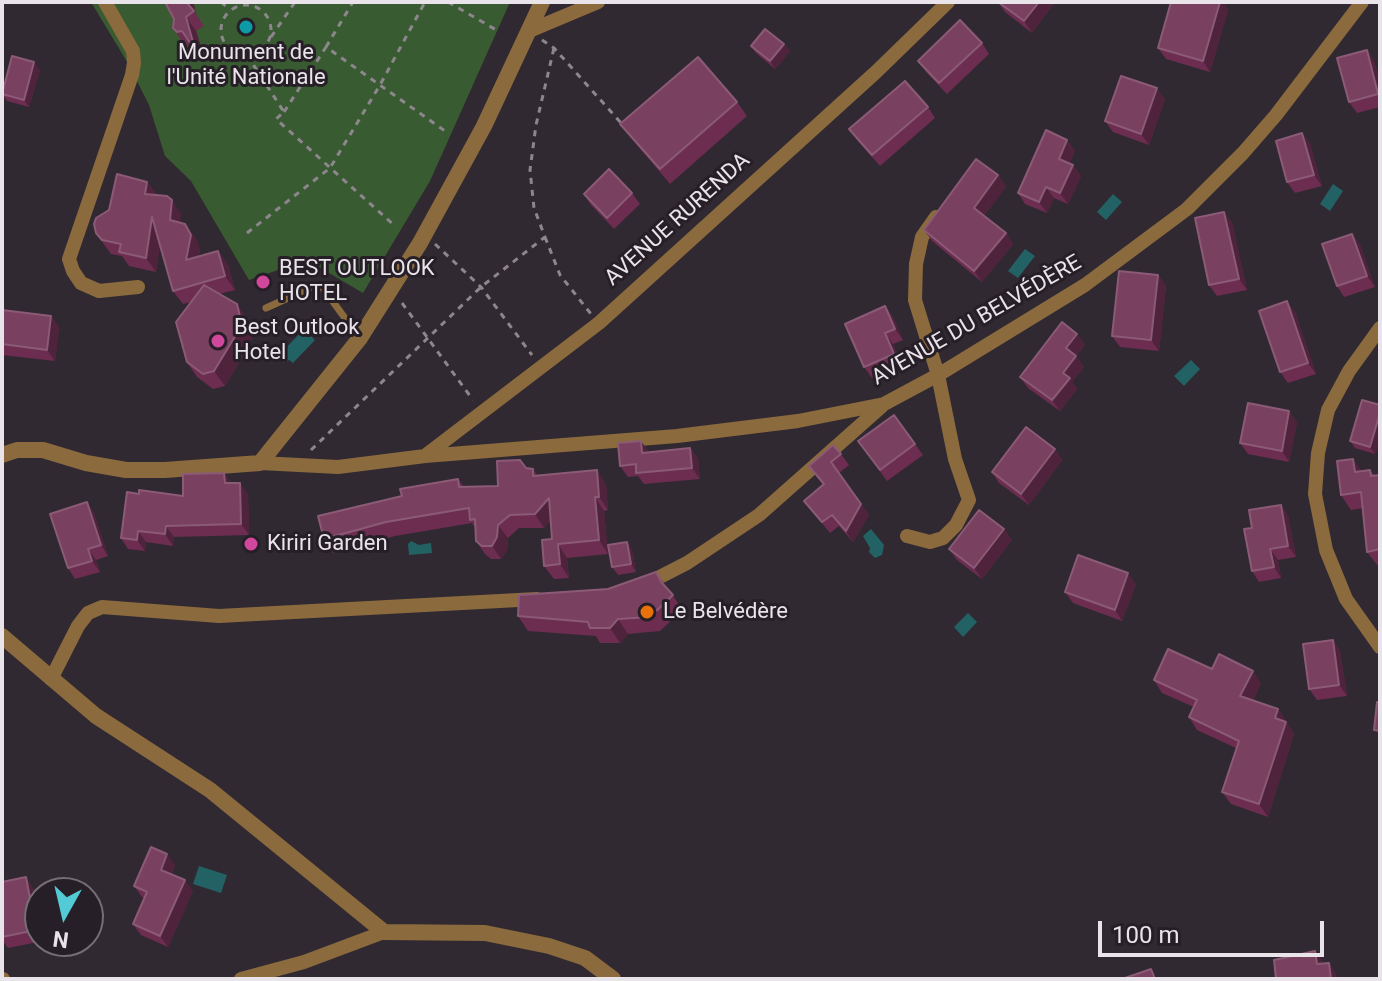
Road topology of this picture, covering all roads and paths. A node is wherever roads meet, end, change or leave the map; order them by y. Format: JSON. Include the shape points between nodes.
{"nodes":[{"id":1,"x":105,"y":2,"type":"edge"},
{"id":2,"x":221,"y":2,"type":"edge"},
{"id":3,"x":295,"y":2,"type":"edge"},
{"id":4,"x":353,"y":2,"type":"edge"},
{"id":5,"x":425,"y":2,"type":"edge"},
{"id":6,"x":448,"y":2,"type":"edge"},
{"id":7,"x":542,"y":2,"type":"edge"},
{"id":8,"x":598,"y":2,"type":"edge"},
{"id":9,"x":948,"y":2,"type":"edge"},
{"id":10,"x":1362,"y":2,"type":"edge"},
{"id":11,"x":231,"y":10,"type":"junction"},
{"id":12,"x":498,"y":31,"type":"dead end"},
{"id":13,"x":529,"y":31,"type":"junction"},
{"id":14,"x":267,"y":44,"type":"junction"},
{"id":15,"x":326,"y":47,"type":"junction"},
{"id":16,"x":554,"y":48,"type":"junction"},
{"id":17,"x":247,"y":55,"type":"junction"},
{"id":18,"x":380,"y":85,"type":"junction"},
{"id":19,"x":284,"y":112,"type":"junction"},
{"id":20,"x":623,"y":124,"type":"edge"},
{"id":21,"x":445,"y":131,"type":"dead end"},
{"id":22,"x":330,"y":168,"type":"junction"},
{"id":23,"x":946,"y":203,"type":"edge"},
{"id":24,"x":396,"y":227,"type":"dead end"},
{"id":25,"x":247,"y":233,"type":"dead end"},
{"id":26,"x":424,"y":234,"type":"junction"},
{"id":27,"x":545,"y":237,"type":"junction"},
{"id":28,"x":138,"y":287,"type":"dead end"},
{"id":29,"x":481,"y":287,"type":"junction"},
{"id":30,"x":391,"y":289,"type":"junction"},
{"id":31,"x":266,"y":308,"type":"dead end"},
{"id":32,"x":599,"y":323,"type":"junction"},
{"id":33,"x":1380,"y":328,"type":"edge"},
{"id":34,"x":429,"y":337,"type":"junction"},
{"id":35,"x":360,"y":338,"type":"junction"},
{"id":36,"x":541,"y":368,"type":"junction"},
{"id":37,"x":938,"y":375,"type":"junction"},
{"id":38,"x":884,"y":404,"type":"junction"},
{"id":39,"x":482,"y":412,"type":"junction"},
{"id":40,"x":2,"y":455,"type":"edge"},
{"id":41,"x":425,"y":456,"type":"junction"},
{"id":42,"x":260,"y":463,"type":"junction"},
{"id":43,"x":294,"y":466,"type":"junction"},
{"id":44,"x":907,"y":536,"type":"dead end"},
{"id":45,"x":633,"y":589,"type":"edge"},
{"id":46,"x":558,"y":598,"type":"edge"},
{"id":47,"x":2,"y":636,"type":"edge"},
{"id":48,"x":1380,"y":647,"type":"edge"},
{"id":49,"x":51,"y":679,"type":"junction"},
{"id":50,"x":384,"y":932,"type":"junction"},
{"id":51,"x":241,"y":979,"type":"edge"},
{"id":52,"x":613,"y":979,"type":"edge"}],
"edges":[{"from":1,"to":28,"type":"street","via":[[133,51],[134,63],[69,259],[81,283],[99,291]]},
{"from":2,"to":11,"type":"path"},
{"from":3,"to":14,"type":"path"},
{"from":4,"to":15,"type":"path"},
{"from":5,"to":18,"type":"path"},
{"from":6,"to":12,"type":"path"},
{"from":7,"to":13,"type":"street"},
{"from":8,"to":13,"type":"street"},
{"from":9,"to":32,"type":"street","name":"AVENUE RURENDA"},
{"from":10,"to":37,"type":"street","name":"AVENUE DU BELVÉDÈRE","via":[[1276,115],[1187,209],[1085,285]]},
{"from":11,"to":14,"type":"path","via":[[247,5],[263,12],[271,27]]},
{"from":11,"to":17,"type":"path","via":[[222,24],[223,39],[232,51]]},
{"from":13,"to":16,"type":"path"},
{"from":13,"to":26,"type":"street"},
{"from":14,"to":17,"type":"path"},
{"from":15,"to":18,"type":"path"},
{"from":15,"to":19,"type":"path"},
{"from":16,"to":20,"type":"path"},
{"from":16,"to":27,"type":"path","via":[[530,170],[534,208]]},
{"from":17,"to":19,"type":"path"},
{"from":18,"to":21,"type":"path"},
{"from":18,"to":22,"type":"path"},
{"from":19,"to":22,"type":"path","via":[[276,119]]},
{"from":22,"to":24,"type":"path"},
{"from":22,"to":25,"type":"path"},
{"from":23,"to":37,"type":"street","via":[[922,237],[914,282]]},
{"from":26,"to":29,"type":"path"},
{"from":26,"to":30,"type":"street"},
{"from":27,"to":29,"type":"path"},
{"from":27,"to":32,"type":"path","via":[[560,275]]},
{"from":29,"to":34,"type":"path"},
{"from":29,"to":36,"type":"path"},
{"from":30,"to":34,"type":"path"},
{"from":30,"to":35,"type":"street"},
{"from":31,"to":35,"type":"lane","via":[[317,285]]},
{"from":32,"to":36,"type":"street","name":"AVENUE RURENDA"},
{"from":33,"to":48,"type":"street","via":[[1328,410],[1315,494],[1326,550],[1346,599]]},
{"from":34,"to":39,"type":"path"},
{"from":34,"to":43,"type":"path"},
{"from":35,"to":42,"type":"street"},
{"from":36,"to":39,"type":"street","name":"AVENUE RURENDA"},
{"from":37,"to":38,"type":"street","name":"AVENUE DU BELVÉDÈRE"},
{"from":37,"to":44,"type":"street","via":[[969,500],[943,538],[930,542]]},
{"from":38,"to":41,"type":"street","name":"AVENUE DU BELVÉDÈRE","via":[[677,436]]},
{"from":38,"to":45,"type":"street","via":[[759,515],[687,563]]},
{"from":39,"to":41,"type":"street","name":"AVENUE RURENDA"},
{"from":40,"to":42,"type":"street","via":[[43,450],[126,470]]},
{"from":41,"to":43,"type":"street","name":"AVENUE DU BELVÉDÈRE","via":[[338,467]]},
{"from":42,"to":43,"type":"street","name":"AVENUE DU BELVÉDÈRE"},
{"from":46,"to":49,"type":"street","via":[[219,616],[102,607],[78,626]]},
{"from":47,"to":49,"type":"street"},
{"from":49,"to":50,"type":"street","via":[[96,716],[210,790]]},
{"from":50,"to":51,"type":"street"},
{"from":50,"to":52,"type":"street","via":[[485,933],[549,946],[585,958]]}]}
